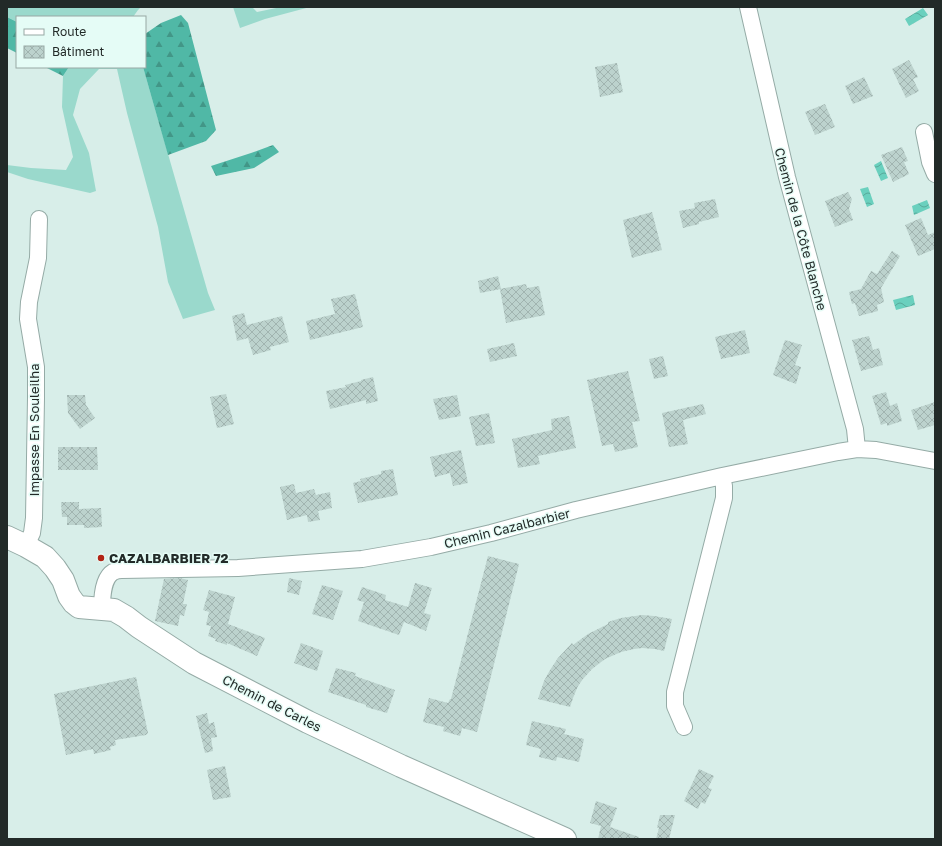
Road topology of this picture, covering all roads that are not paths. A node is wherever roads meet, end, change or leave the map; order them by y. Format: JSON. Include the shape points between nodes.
{"nodes":[{"id":1,"x":748,"y":7,"type":"edge"},
{"id":2,"x":924,"y":132,"type":"dead end"},
{"id":3,"x":935,"y":174,"type":"edge"},
{"id":4,"x":39,"y":219,"type":"dead end"},
{"id":5,"x":857,"y":449,"type":"junction"},
{"id":6,"x":935,"y":461,"type":"edge"},
{"id":7,"x":722,"y":476,"type":"junction"},
{"id":8,"x":17,"y":541,"type":"edge"},
{"id":9,"x":102,"y":608,"type":"junction"},
{"id":10,"x":684,"y":727,"type":"dead end"},
{"id":11,"x":565,"y":839,"type":"edge"}],
"edges":[{"from":1,"to":5,"type":"street","name":"Chemin de la Côte Blanche","via":[[787,177],[855,429]]},
{"from":2,"to":3,"type":"street"},
{"from":4,"to":8,"type":"street","name":"Impasse En Souleilha","via":[[38,258],[28,319],[36,367],[34,518],[32,533]]},
{"from":5,"to":6,"type":"street","name":"Chemin Cazalbarbier"},
{"from":5,"to":7,"type":"street","name":"Chemin Cazalbarbier"},
{"from":7,"to":9,"type":"street","name":"Chemin Cazalbarbier","via":[[438,546],[369,557],[238,568],[112,572],[105,582]]},
{"from":7,"to":10,"type":"street","via":[[724,498],[675,692],[675,706]]},
{"from":8,"to":9,"type":"street","name":"Chemin de Carles","via":[[45,558],[55,568],[69,596],[79,607]]},
{"from":9,"to":11,"type":"street","name":"Chemin de Carles","via":[[114,610],[194,662],[308,722]]}]}
